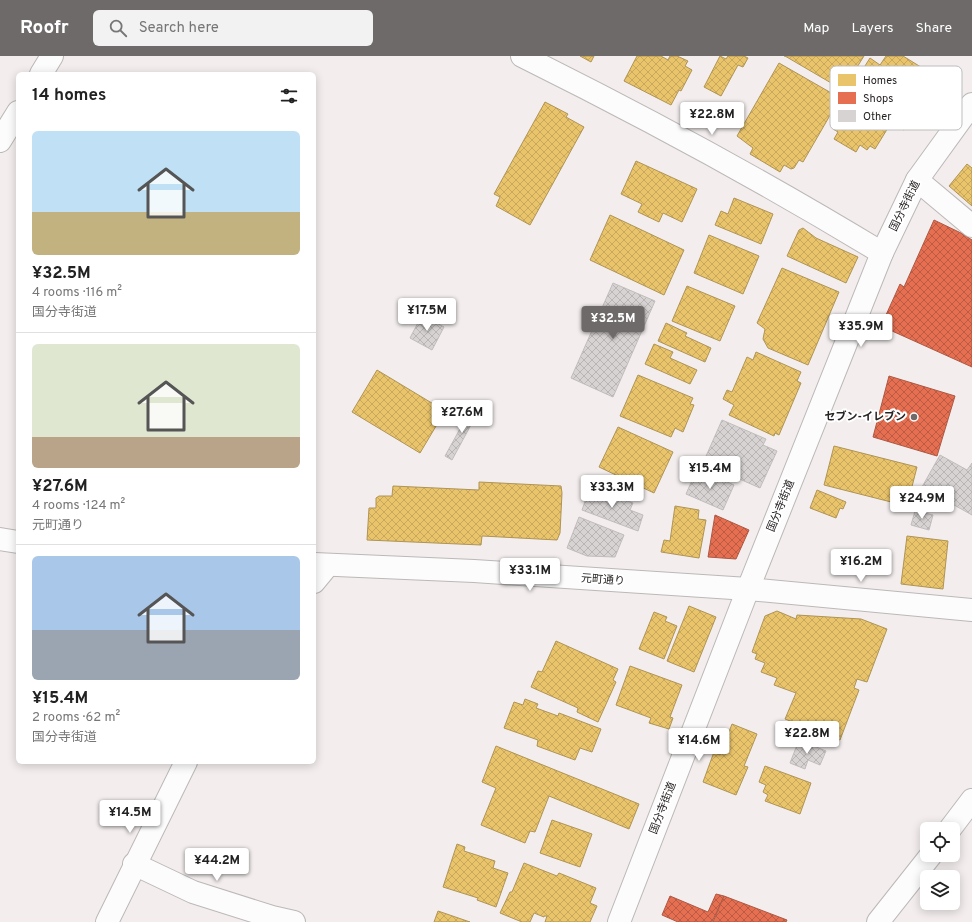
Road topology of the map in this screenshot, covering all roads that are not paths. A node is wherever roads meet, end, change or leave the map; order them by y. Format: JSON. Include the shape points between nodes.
{"nodes":[{"id":1,"x":52,"y":56,"type":"edge"},
{"id":2,"x":522,"y":56,"type":"edge"},
{"id":3,"x":42,"y":72,"type":"edge"},
{"id":4,"x":972,"y":104,"type":"edge"},
{"id":5,"x":16,"y":115,"type":"edge"},
{"id":6,"x":962,"y":118,"type":"edge"},
{"id":7,"x":953,"y":130,"type":"edge"},
{"id":8,"x":0,"y":141,"type":"edge"},
{"id":9,"x":917,"y":180,"type":"junction"},
{"id":10,"x":972,"y":226,"type":"edge"},
{"id":11,"x":882,"y":253,"type":"junction"},
{"id":12,"x":0,"y":539,"type":"edge"},
{"id":13,"x":16,"y":542,"type":"edge"},
{"id":14,"x":321,"y":564,"type":"edge"},
{"id":15,"x":316,"y":577,"type":"edge"},
{"id":16,"x":748,"y":589,"type":"junction"},
{"id":17,"x":972,"y":610,"type":"edge"},
{"id":18,"x":185,"y":764,"type":"edge"},
{"id":19,"x":972,"y":800,"type":"edge"},
{"id":20,"x":955,"y":822,"type":"edge"},
{"id":21,"x":925,"y":862,"type":"edge"},
{"id":22,"x":134,"y":864,"type":"junction"},
{"id":23,"x":107,"y":922,"type":"edge"},
{"id":24,"x":294,"y":922,"type":"edge"},
{"id":25,"x":619,"y":922,"type":"edge"},
{"id":26,"x":878,"y":922,"type":"edge"}],
"edges":[{"from":1,"to":3,"type":"street"},
{"from":2,"to":11,"type":"street","via":[[608,98],[795,200]]},
{"from":4,"to":6,"type":"street","name":"国分寺街道"},
{"from":5,"to":8,"type":"street"},
{"from":7,"to":9,"type":"street","name":"国分寺街道"},
{"from":9,"to":10,"type":"street"},
{"from":9,"to":11,"type":"street","name":"国分寺街道"},
{"from":11,"to":16,"type":"street","name":"国分寺街道"},
{"from":12,"to":13,"type":"street"},
{"from":14,"to":15,"type":"street"},
{"from":14,"to":16,"type":"street","name":"元町通り"},
{"from":16,"to":17,"type":"street","name":"元町通り"},
{"from":16,"to":25,"type":"street","name":"国分寺街道"},
{"from":18,"to":22,"type":"street"},
{"from":19,"to":20,"type":"street"},
{"from":21,"to":26,"type":"street"},
{"from":22,"to":23,"type":"street"},
{"from":22,"to":24,"type":"street","via":[[193,892]]}]}
